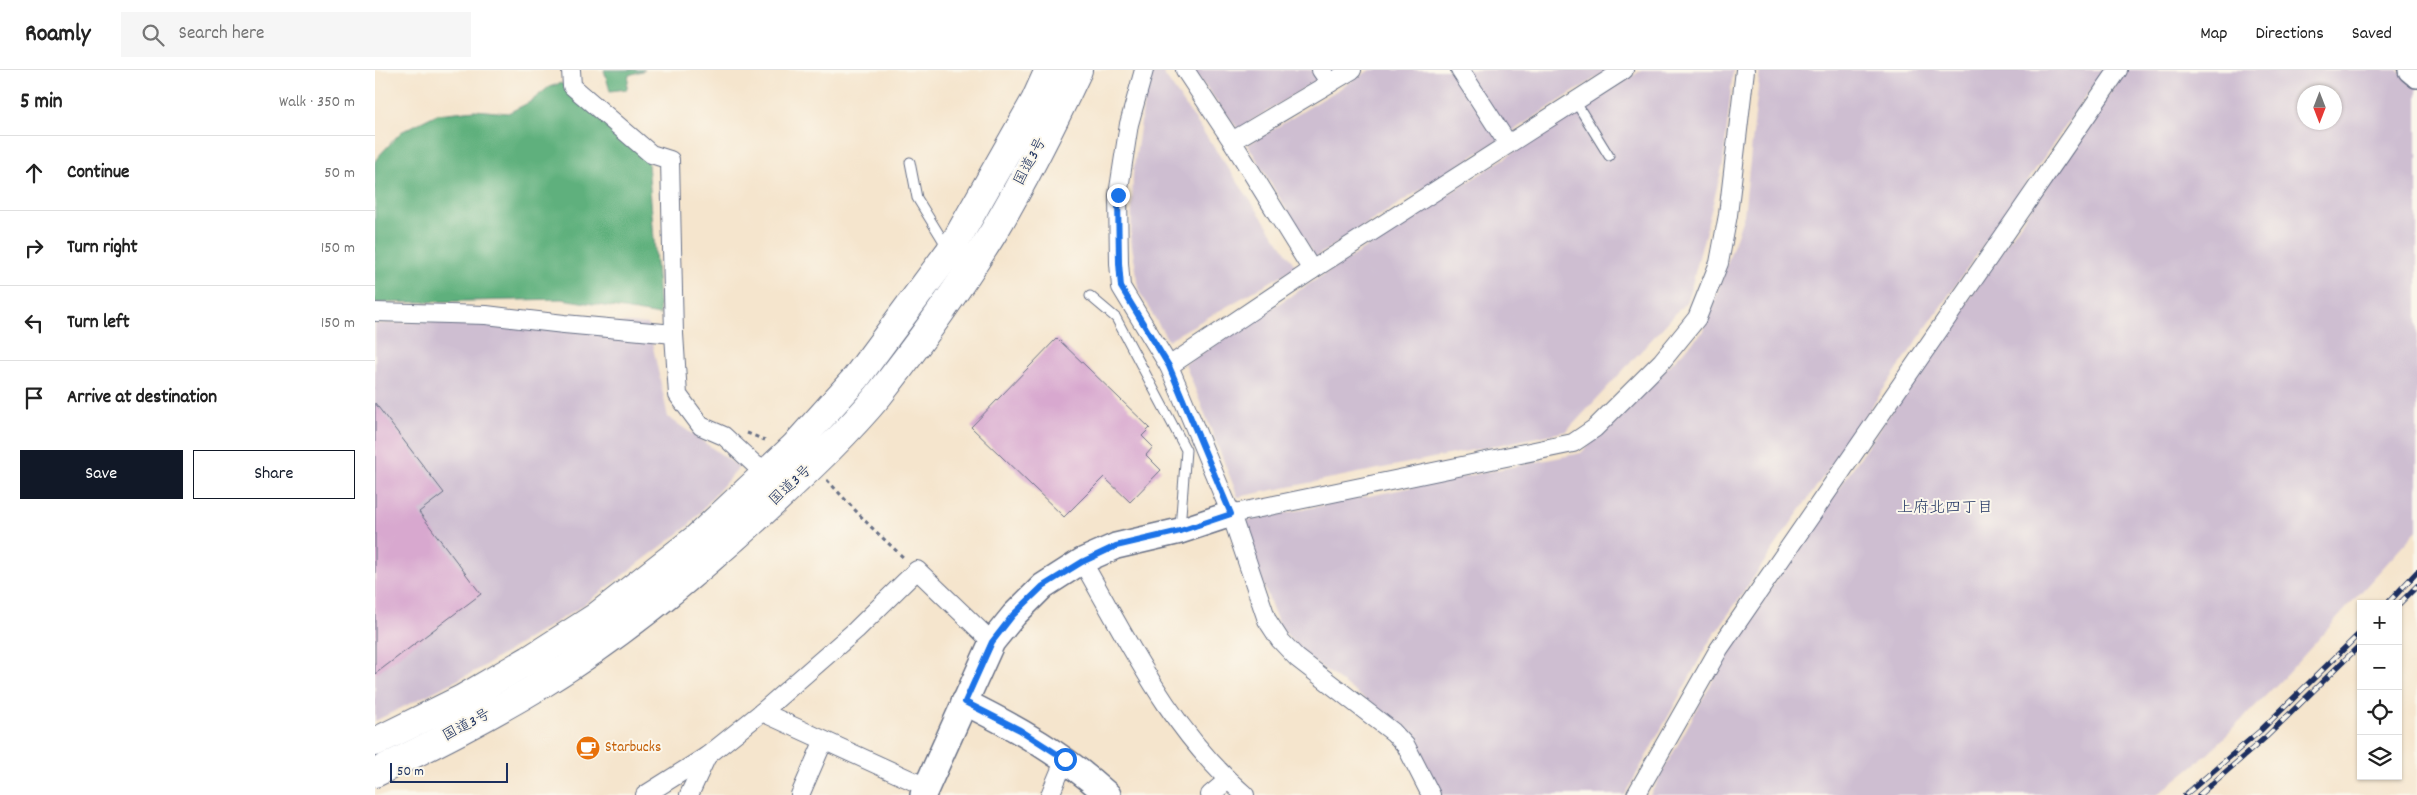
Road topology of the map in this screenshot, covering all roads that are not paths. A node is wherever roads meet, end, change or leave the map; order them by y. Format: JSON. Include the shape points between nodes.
{"nodes":[{"id":1,"x":571,"y":70,"type":"edge"},
{"id":2,"x":1049,"y":70,"type":"edge"},
{"id":3,"x":1078,"y":70,"type":"edge"},
{"id":4,"x":1144,"y":70,"type":"edge"},
{"id":5,"x":1185,"y":70,"type":"edge"},
{"id":6,"x":1352,"y":70,"type":"edge"},
{"id":7,"x":1460,"y":70,"type":"edge"},
{"id":8,"x":1624,"y":70,"type":"edge"},
{"id":9,"x":1745,"y":70,"type":"edge"},
{"id":10,"x":2118,"y":70,"type":"edge"},
{"id":11,"x":2411,"y":70,"type":"edge"},
{"id":12,"x":2417,"y":75,"type":"edge"},
{"id":13,"x":1325,"y":77,"type":"edge"},
{"id":14,"x":1575,"y":101,"type":"junction"},
{"id":15,"x":1233,"y":141,"type":"junction"},
{"id":16,"x":1508,"y":144,"type":"junction"},
{"id":17,"x":1609,"y":156,"type":"dead end"},
{"id":18,"x":910,"y":162,"type":"dead end"},
{"id":19,"x":950,"y":251,"type":"junction"},
{"id":20,"x":1312,"y":270,"type":"junction"},
{"id":21,"x":1090,"y":296,"type":"dead end"},
{"id":22,"x":375,"y":312,"type":"edge"},
{"id":23,"x":674,"y":334,"type":"junction"},
{"id":24,"x":1169,"y":366,"type":"junction"},
{"id":25,"x":765,"y":474,"type":"junction"},
{"id":26,"x":1231,"y":514,"type":"junction"},
{"id":27,"x":1180,"y":531,"type":"junction"},
{"id":28,"x":1082,"y":562,"type":"junction"},
{"id":29,"x":992,"y":642,"type":"junction"},
{"id":30,"x":965,"y":702,"type":"junction"},
{"id":31,"x":762,"y":712,"type":"junction"},
{"id":32,"x":375,"y":742,"type":"edge"},
{"id":33,"x":823,"y":742,"type":"junction"},
{"id":34,"x":707,"y":756,"type":"junction"},
{"id":35,"x":1065,"y":759,"type":"junction"},
{"id":36,"x":375,"y":773,"type":"edge"},
{"id":37,"x":1228,"y":780,"type":"junction"},
{"id":38,"x":925,"y":791,"type":"edge"},
{"id":39,"x":645,"y":795,"type":"edge"},
{"id":40,"x":689,"y":795,"type":"edge"},
{"id":41,"x":800,"y":795,"type":"edge"},
{"id":42,"x":1049,"y":795,"type":"edge"},
{"id":43,"x":1108,"y":795,"type":"edge"},
{"id":44,"x":1210,"y":795,"type":"edge"},
{"id":45,"x":1245,"y":795,"type":"edge"},
{"id":46,"x":1431,"y":795,"type":"edge"},
{"id":47,"x":1636,"y":795,"type":"edge"}],
"edges":[{"from":1,"to":23,"type":"street","via":[[572,86],[651,154],[670,160]]},
{"from":2,"to":19,"type":"highway","name":"国道3号","via":[[1035,101]]},
{"from":3,"to":36,"type":"highway","name":"国道3号","via":[[993,233],[877,397],[813,465],[721,552],[613,636],[471,726]]},
{"from":4,"to":24,"type":"street","via":[[1129,124],[1118,195],[1121,287]]},
{"from":5,"to":15,"type":"street"},
{"from":6,"to":13,"type":"street"},
{"from":7,"to":16,"type":"street"},
{"from":8,"to":14,"type":"street"},
{"from":9,"to":26,"type":"street","via":[[1728,215],[1719,263],[1697,318],[1662,361],[1595,428],[1573,443]]},
{"from":10,"to":47,"type":"street","via":[[1719,649]]},
{"from":11,"to":12,"type":"street"},
{"from":13,"to":15,"type":"street"},
{"from":14,"to":16,"type":"street"},
{"from":14,"to":17,"type":"lane"},
{"from":15,"to":20,"type":"street"},
{"from":16,"to":20,"type":"street"},
{"from":18,"to":19,"type":"lane","via":[[917,198]]},
{"from":19,"to":25,"type":"highway","name":"国道3号","via":[[856,378]]},
{"from":20,"to":24,"type":"street"},
{"from":21,"to":27,"type":"lane","via":[[1116,318],[1186,450]]},
{"from":22,"to":23,"type":"street","via":[[486,314]]},
{"from":23,"to":25,"type":"street","via":[[678,396],[701,426],[724,436]]},
{"from":24,"to":26,"type":"street"},
{"from":25,"to":32,"type":"highway","name":"国道3号","via":[[697,538],[596,617],[461,699]]},
{"from":26,"to":27,"type":"street"},
{"from":26,"to":46,"type":"street","via":[[1267,620],[1280,640],[1297,658],[1393,732],[1406,746]]},
{"from":27,"to":28,"type":"street","via":[[1116,546]]},
{"from":28,"to":29,"type":"street","via":[[1043,586],[1013,615]]},
{"from":28,"to":37,"type":"street","via":[[1170,712]]},
{"from":29,"to":30,"type":"street"},
{"from":29,"to":31,"type":"street","via":[[917,570],[857,630]]},
{"from":30,"to":35,"type":"street","via":[[1020,730]]},
{"from":30,"to":38,"type":"street"},
{"from":31,"to":33,"type":"street"},
{"from":31,"to":34,"type":"street"},
{"from":33,"to":38,"type":"street"},
{"from":33,"to":41,"type":"street"},
{"from":34,"to":39,"type":"street"},
{"from":34,"to":40,"type":"street"},
{"from":35,"to":42,"type":"street"},
{"from":35,"to":43,"type":"street"},
{"from":37,"to":44,"type":"street"},
{"from":37,"to":45,"type":"street"}]}
